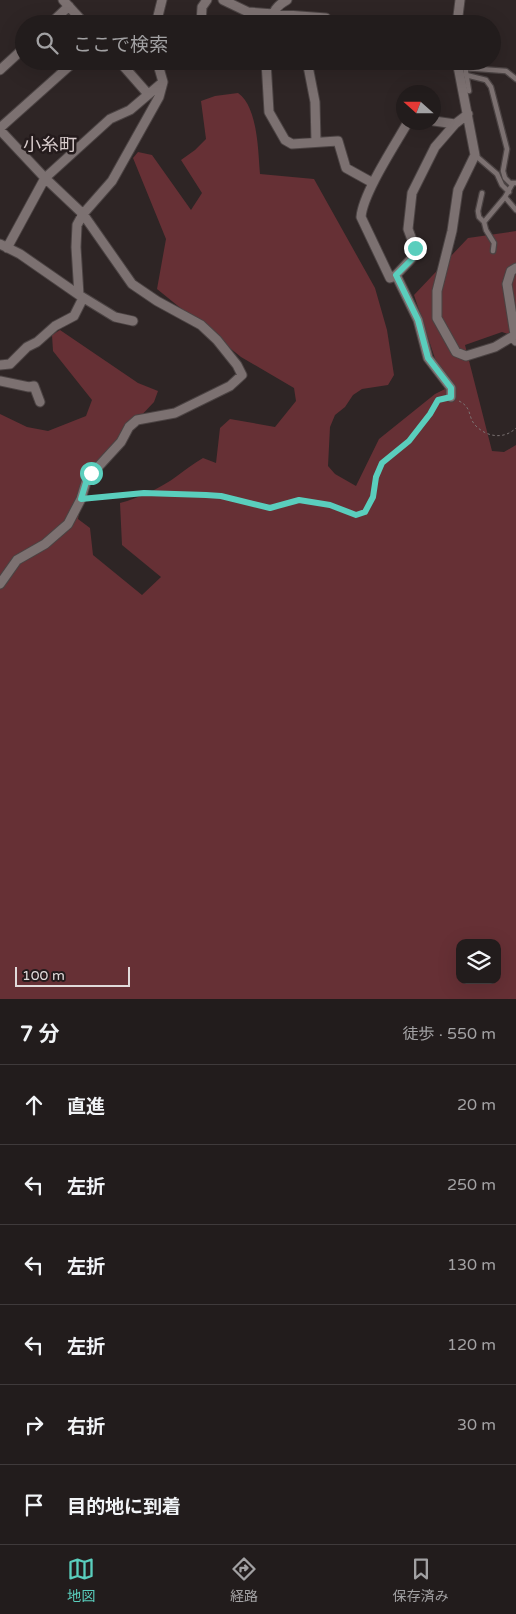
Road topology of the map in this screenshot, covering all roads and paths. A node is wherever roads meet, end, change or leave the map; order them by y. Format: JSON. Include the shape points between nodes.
{"nodes":[{"id":1,"x":162,"y":0,"type":"edge"},
{"id":2,"x":207,"y":0,"type":"edge"},
{"id":3,"x":223,"y":0,"type":"edge"},
{"id":4,"x":287,"y":0,"type":"edge"},
{"id":5,"x":460,"y":0,"type":"edge"},
{"id":6,"x":66,"y":3,"type":"edge"},
{"id":7,"x":272,"y":14,"type":"junction"},
{"id":8,"x":57,"y":15,"type":"edge"},
{"id":9,"x":77,"y":15,"type":"edge"},
{"id":10,"x":158,"y":15,"type":"edge"},
{"id":11,"x":202,"y":15,"type":"edge"},
{"id":12,"x":277,"y":15,"type":"edge"},
{"id":13,"x":458,"y":15,"type":"edge"},
{"id":14,"x":15,"y":56,"type":"edge"},
{"id":15,"x":0,"y":70,"type":"edge"},
{"id":16,"x":65,"y":70,"type":"edge"},
{"id":17,"x":127,"y":70,"type":"edge"},
{"id":18,"x":159,"y":70,"type":"edge"},
{"id":19,"x":267,"y":70,"type":"edge"},
{"id":20,"x":309,"y":70,"type":"edge"},
{"id":21,"x":460,"y":70,"type":"edge"},
{"id":22,"x":465,"y":70,"type":"edge"},
{"id":23,"x":492,"y":70,"type":"edge"},
{"id":24,"x":466,"y":75,"type":"junction"},
{"id":25,"x":516,"y":79,"type":"edge"},
{"id":26,"x":163,"y":82,"type":"junction"},
{"id":27,"x":469,"y":91,"type":"dead end"},
{"id":28,"x":148,"y":94,"type":"junction"},
{"id":29,"x":468,"y":114,"type":"junction"},
{"id":30,"x":441,"y":122,"type":"edge"},
{"id":31,"x":455,"y":124,"type":"junction"},
{"id":32,"x":0,"y":129,"type":"edge"},
{"id":33,"x":404,"y":130,"type":"edge"},
{"id":34,"x":316,"y":141,"type":"junction"},
{"id":35,"x":475,"y":155,"type":"junction"},
{"id":36,"x":45,"y":178,"type":"junction"},
{"id":37,"x":374,"y":183,"type":"junction"},
{"id":38,"x":515,"y":183,"type":"edge"},
{"id":39,"x":509,"y":192,"type":"junction"},
{"id":40,"x":482,"y":193,"type":"dead end"},
{"id":41,"x":505,"y":197,"type":"junction"},
{"id":42,"x":516,"y":210,"type":"edge"},
{"id":43,"x":83,"y":214,"type":"junction"},
{"id":44,"x":484,"y":222,"type":"junction"},
{"id":45,"x":4,"y":246,"type":"edge"},
{"id":46,"x":493,"y":251,"type":"dead end"},
{"id":47,"x":516,"y":268,"type":"edge"},
{"id":48,"x":396,"y":275,"type":"junction"},
{"id":49,"x":81,"y":297,"type":"junction"},
{"id":50,"x":133,"y":321,"type":"dead end"},
{"id":51,"x":515,"y":338,"type":"edge"},
{"id":52,"x":0,"y":365,"type":"edge"},
{"id":53,"x":0,"y":381,"type":"edge"},
{"id":54,"x":451,"y":397,"type":"junction"},
{"id":55,"x":40,"y":402,"type":"dead end"},
{"id":56,"x":516,"y":428,"type":"edge"},
{"id":57,"x":81,"y":499,"type":"junction"},
{"id":58,"x":0,"y":584,"type":"edge"}],
"edges":[{"from":1,"to":10,"type":"street"},
{"from":2,"to":11,"type":"street"},
{"from":3,"to":7,"type":"street","via":[[248,12]]},
{"from":4,"to":7,"type":"street"},
{"from":5,"to":13,"type":"street"},
{"from":6,"to":8,"type":"street"},
{"from":6,"to":9,"type":"street"},
{"from":7,"to":12,"type":"street"},
{"from":14,"to":15,"type":"street"},
{"from":16,"to":32,"type":"street"},
{"from":17,"to":28,"type":"street"},
{"from":18,"to":26,"type":"street"},
{"from":19,"to":34,"type":"street","via":[[269,112],[285,140],[292,144]]},
{"from":20,"to":34,"type":"street","via":[[315,102]]},
{"from":21,"to":29,"type":"street"},
{"from":22,"to":24,"type":"lane"},
{"from":23,"to":25,"type":"lane","via":[[506,71]]},
{"from":24,"to":27,"type":"lane"},
{"from":24,"to":38,"type":"lane","via":[[486,80],[491,87],[507,149],[503,171],[505,178]]},
{"from":26,"to":28,"type":"street"},
{"from":26,"to":43,"type":"street","via":[[159,97],[112,181]]},
{"from":28,"to":36,"type":"street","via":[[130,110],[110,119]]},
{"from":29,"to":31,"type":"street"},
{"from":29,"to":35,"type":"street"},
{"from":30,"to":31,"type":"street"},
{"from":31,"to":48,"type":"street","via":[[435,147],[412,193],[408,229],[415,248],[413,258]]},
{"from":32,"to":36,"type":"street"},
{"from":33,"to":37,"type":"street"},
{"from":34,"to":37,"type":"street","via":[[338,141],[346,168]]},
{"from":35,"to":39,"type":"lane","via":[[498,174]]},
{"from":35,"to":51,"type":"street","via":[[458,190],[438,291],[437,318],[456,352],[466,356]]},
{"from":36,"to":43,"type":"street"},
{"from":36,"to":45,"type":"street"},
{"from":37,"to":48,"type":"street","via":[[361,217],[390,278]]},
{"from":38,"to":39,"type":"lane"},
{"from":39,"to":41,"type":"lane"},
{"from":40,"to":44,"type":"lane","via":[[478,213]]},
{"from":41,"to":42,"type":"lane"},
{"from":41,"to":44,"type":"lane"},
{"from":43,"to":49,"type":"street","via":[[77,224],[76,247]]},
{"from":43,"to":57,"type":"street","via":[[132,284],[201,326],[217,340],[242,375],[230,386],[174,413],[137,420],[110,456],[91,473]]},
{"from":44,"to":46,"type":"lane","via":[[495,246]]},
{"from":45,"to":49,"type":"street"},
{"from":47,"to":51,"type":"street","via":[[511,271],[507,284]]},
{"from":48,"to":54,"type":"street","via":[[418,320],[428,358],[451,388]]},
{"from":49,"to":50,"type":"street","via":[[115,317]]},
{"from":49,"to":52,"type":"street","via":[[74,316],[27,347],[10,364]]},
{"from":53,"to":55,"type":"street","via":[[34,386]]},
{"from":54,"to":56,"type":"path","via":[[466,404],[476,426],[490,435],[503,436]]},
{"from":54,"to":57,"type":"path","via":[[438,400],[409,441],[382,463],[373,497],[365,512],[356,515],[330,505],[299,500],[270,508],[206,495],[144,493]]},
{"from":57,"to":58,"type":"street","via":[[68,524],[45,544],[17,560]]}]}
